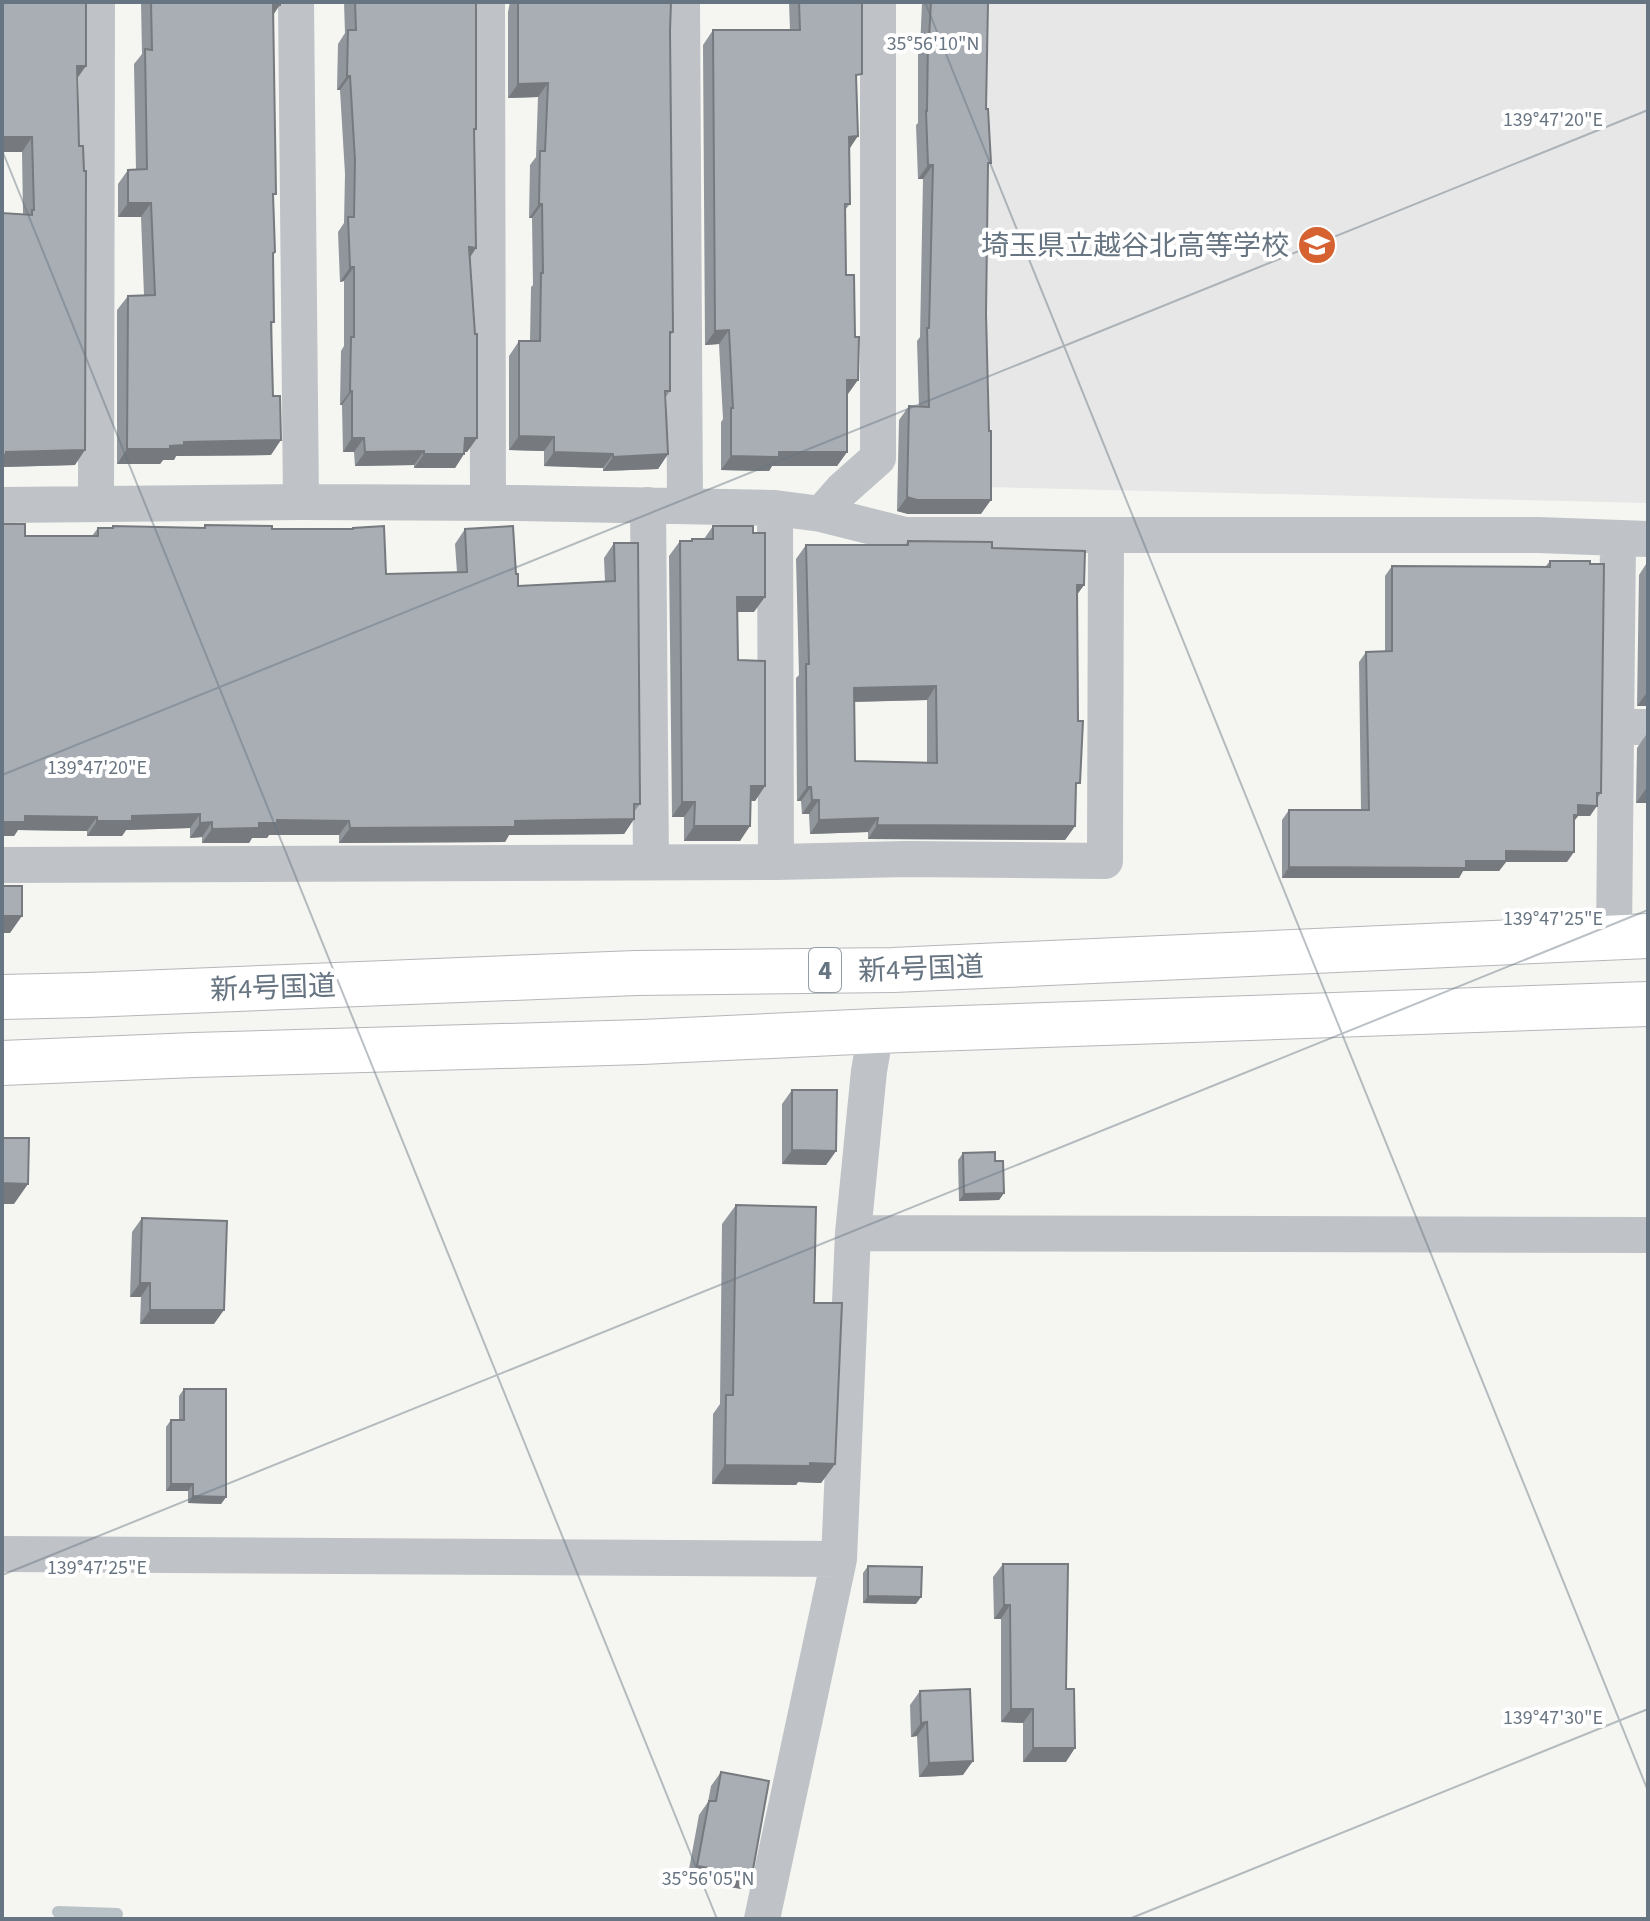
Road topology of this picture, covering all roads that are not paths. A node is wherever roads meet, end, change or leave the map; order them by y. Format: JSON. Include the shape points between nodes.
{"nodes":[{"id":1,"x":97,"y":2,"type":"edge"},
{"id":2,"x":296,"y":2,"type":"edge"},
{"id":3,"x":487,"y":2,"type":"edge"},
{"id":4,"x":682,"y":2,"type":"edge"},
{"id":5,"x":878,"y":2,"type":"edge"},
{"id":6,"x":301,"y":502,"type":"junction"},
{"id":7,"x":488,"y":503,"type":"junction"},
{"id":8,"x":96,"y":504,"type":"junction"},
{"id":9,"x":2,"y":505,"type":"edge"},
{"id":10,"x":648,"y":505,"type":"junction"},
{"id":11,"x":685,"y":506,"type":"junction"},
{"id":12,"x":775,"y":508,"type":"junction"},
{"id":13,"x":821,"y":514,"type":"junction"},
{"id":14,"x":1106,"y":535,"type":"junction"},
{"id":15,"x":1633,"y":539,"type":"edge"},
{"id":16,"x":1631,"y":727,"type":"edge"},
{"id":17,"x":651,"y":862,"type":"junction"},
{"id":18,"x":776,"y":862,"type":"junction"},
{"id":19,"x":2,"y":865,"type":"edge"},
{"id":20,"x":1631,"y":937,"type":"edge"},
{"id":21,"x":2,"y":997,"type":"edge"},
{"id":22,"x":1648,"y":1004,"type":"edge"},
{"id":23,"x":876,"y":1031,"type":"junction"},
{"id":24,"x":2,"y":1063,"type":"edge"},
{"id":25,"x":853,"y":1233,"type":"junction"},
{"id":26,"x":1648,"y":1235,"type":"edge"},
{"id":27,"x":2,"y":1554,"type":"edge"},
{"id":28,"x":839,"y":1559,"type":"junction"},
{"id":29,"x":762,"y":1918,"type":"edge"}],
"edges":[{"from":1,"to":8,"type":"street"},
{"from":2,"to":6,"type":"street"},
{"from":3,"to":7,"type":"street"},
{"from":4,"to":11,"type":"street"},
{"from":5,"to":13,"type":"street","via":[[878,458]]},
{"from":6,"to":7,"type":"street"},
{"from":6,"to":8,"type":"street"},
{"from":7,"to":10,"type":"street"},
{"from":8,"to":9,"type":"street"},
{"from":10,"to":11,"type":"street"},
{"from":10,"to":17,"type":"street"},
{"from":11,"to":12,"type":"street"},
{"from":12,"to":13,"type":"street"},
{"from":12,"to":18,"type":"street"},
{"from":13,"to":14,"type":"street","via":[[905,535]]},
{"from":14,"to":15,"type":"street"},
{"from":14,"to":18,"type":"street","via":[[1105,861]]},
{"from":15,"to":16,"type":"street"},
{"from":16,"to":20,"type":"street"},
{"from":17,"to":18,"type":"street"},
{"from":17,"to":19,"type":"street"},
{"from":20,"to":21,"type":"highway","name":"新4号国道","number":"4","via":[[893,970],[636,973]]},
{"from":22,"to":23,"type":"highway","number":"4"},
{"from":23,"to":24,"type":"highway","number":"4"},
{"from":23,"to":25,"type":"street"},
{"from":25,"to":26,"type":"street"},
{"from":25,"to":28,"type":"street"},
{"from":27,"to":28,"type":"street"},
{"from":28,"to":29,"type":"street"}]}
